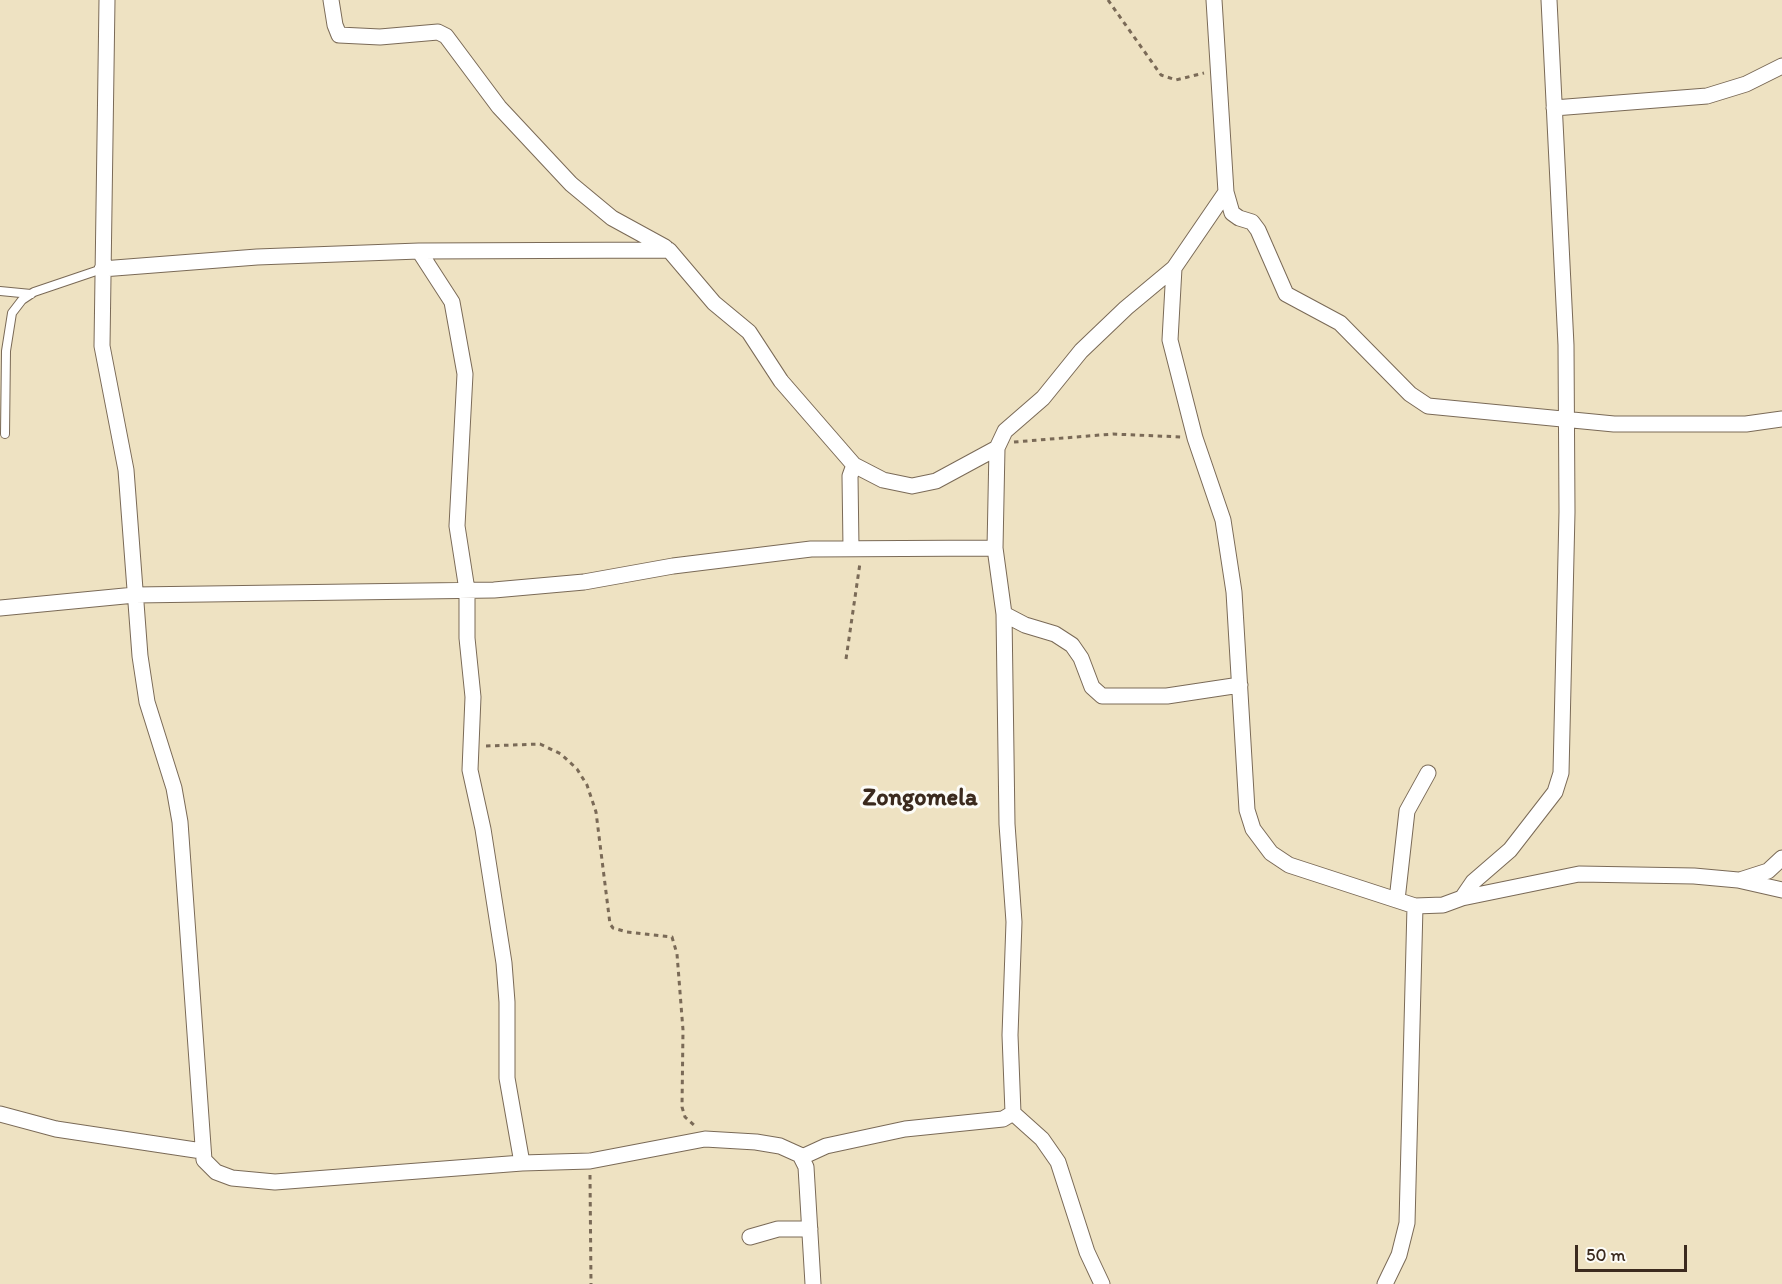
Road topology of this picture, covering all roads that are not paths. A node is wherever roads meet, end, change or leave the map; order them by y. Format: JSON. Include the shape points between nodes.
{"nodes":[{"id":1,"x":107,"y":0,"type":"edge"},
{"id":2,"x":331,"y":0,"type":"edge"},
{"id":3,"x":1215,"y":0,"type":"edge"},
{"id":4,"x":1549,"y":0,"type":"edge"},
{"id":5,"x":1782,"y":66,"type":"edge"},
{"id":6,"x":1554,"y":108,"type":"junction"},
{"id":7,"x":1226,"y":192,"type":"junction"},
{"id":8,"x":669,"y":250,"type":"junction"},
{"id":9,"x":419,"y":251,"type":"junction"},
{"id":10,"x":1174,"y":268,"type":"junction"},
{"id":11,"x":102,"y":269,"type":"junction"},
{"id":12,"x":0,"y":291,"type":"edge"},
{"id":13,"x":31,"y":294,"type":"junction"},
{"id":14,"x":1782,"y":419,"type":"edge"},
{"id":15,"x":1566,"y":420,"type":"junction"},
{"id":16,"x":5,"y":434,"type":"dead end"},
{"id":17,"x":998,"y":445,"type":"junction"},
{"id":18,"x":854,"y":465,"type":"junction"},
{"id":19,"x":856,"y":548,"type":"junction"},
{"id":20,"x":995,"y":548,"type":"junction"},
{"id":21,"x":467,"y":590,"type":"junction"},
{"id":22,"x":135,"y":595,"type":"junction"},
{"id":23,"x":0,"y":608,"type":"edge"},
{"id":24,"x":1004,"y":614,"type":"junction"},
{"id":25,"x":1240,"y":685,"type":"junction"},
{"id":26,"x":1428,"y":773,"type":"dead end"},
{"id":27,"x":1782,"y":858,"type":"edge"},
{"id":28,"x":1737,"y":880,"type":"junction"},
{"id":29,"x":1782,"y":890,"type":"edge"},
{"id":30,"x":1462,"y":898,"type":"junction"},
{"id":31,"x":1397,"y":900,"type":"junction"},
{"id":32,"x":1415,"y":906,"type":"junction"},
{"id":33,"x":1013,"y":1113,"type":"junction"},
{"id":34,"x":0,"y":1114,"type":"edge"},
{"id":35,"x":202,"y":1151,"type":"junction"},
{"id":36,"x":802,"y":1157,"type":"junction"},
{"id":37,"x":522,"y":1163,"type":"junction"},
{"id":38,"x":810,"y":1229,"type":"junction"},
{"id":39,"x":750,"y":1236,"type":"dead end"},
{"id":40,"x":813,"y":1284,"type":"edge"},
{"id":41,"x":1102,"y":1284,"type":"edge"},
{"id":42,"x":1385,"y":1284,"type":"edge"}],
"edges":[{"from":1,"to":11,"type":"street"},
{"from":2,"to":8,"type":"street","via":[[339,35],[380,37],[438,32],[446,36],[492,98],[571,184],[612,218]]},
{"from":3,"to":7,"type":"street"},
{"from":4,"to":6,"type":"street"},
{"from":5,"to":6,"type":"street","via":[[1746,84],[1707,96]]},
{"from":6,"to":15,"type":"street"},
{"from":7,"to":10,"type":"street"},
{"from":7,"to":15,"type":"street","via":[[1232,213],[1252,222],[1258,230],[1286,294],[1340,324],[1418,401],[1441,409]]},
{"from":8,"to":9,"type":"street"},
{"from":8,"to":18,"type":"street","via":[[714,303],[749,332],[781,381]]},
{"from":9,"to":11,"type":"street","via":[[257,257]]},
{"from":9,"to":21,"type":"street","via":[[452,302],[462,354],[465,396],[457,526]]},
{"from":10,"to":17,"type":"street","via":[[1081,351],[1043,398],[1008,428]]},
{"from":10,"to":25,"type":"street","via":[[1170,340],[1195,438],[1223,520],[1234,592]]},
{"from":11,"to":13,"type":"lane"},
{"from":11,"to":22,"type":"street","via":[[102,346],[126,470]]},
{"from":12,"to":13,"type":"lane"},
{"from":13,"to":16,"type":"lane","via":[[18,305],[9,321]]},
{"from":14,"to":15,"type":"street","via":[[1646,424]]},
{"from":15,"to":30,"type":"street","via":[[1561,773],[1555,792],[1510,850],[1473,882]]},
{"from":17,"to":18,"type":"street","via":[[936,481],[912,486],[883,480]]},
{"from":17,"to":20,"type":"street"},
{"from":18,"to":19,"type":"street","via":[[850,476]]},
{"from":19,"to":20,"type":"street"},
{"from":19,"to":21,"type":"street","via":[[747,556],[584,582]]},
{"from":20,"to":24,"type":"street"},
{"from":21,"to":22,"type":"street"},
{"from":21,"to":37,"type":"street","via":[[473,696],[471,774],[504,963],[507,1078]]},
{"from":22,"to":23,"type":"street"},
{"from":22,"to":35,"type":"street","via":[[147,702],[174,788],[180,822]]},
{"from":24,"to":25,"type":"street","via":[[1072,645],[1092,687],[1102,696],[1167,696]]},
{"from":24,"to":33,"type":"street","via":[[1007,824],[1014,922],[1010,1035]]},
{"from":25,"to":31,"type":"street","via":[[1247,810],[1260,841],[1289,865]]},
{"from":26,"to":31,"type":"street","via":[[1407,811]]},
{"from":27,"to":28,"type":"street","via":[[1768,871]]},
{"from":28,"to":29,"type":"street"},
{"from":28,"to":30,"type":"street","via":[[1579,874]]},
{"from":30,"to":32,"type":"street","via":[[1443,905]]},
{"from":31,"to":32,"type":"street"},
{"from":32,"to":42,"type":"street","via":[[1407,1223],[1399,1255]]},
{"from":33,"to":36,"type":"street","via":[[1003,1119],[905,1129],[826,1146]]},
{"from":33,"to":41,"type":"street","via":[[1042,1139],[1056,1158],[1087,1252]]},
{"from":34,"to":35,"type":"street","via":[[56,1129]]},
{"from":35,"to":37,"type":"street","via":[[207,1164],[216,1172],[232,1178],[275,1182]]},
{"from":36,"to":37,"type":"street","via":[[780,1146],[716,1139],[590,1161]]},
{"from":36,"to":38,"type":"street"},
{"from":38,"to":39,"type":"street","via":[[778,1229]]},
{"from":38,"to":40,"type":"street"}]}
